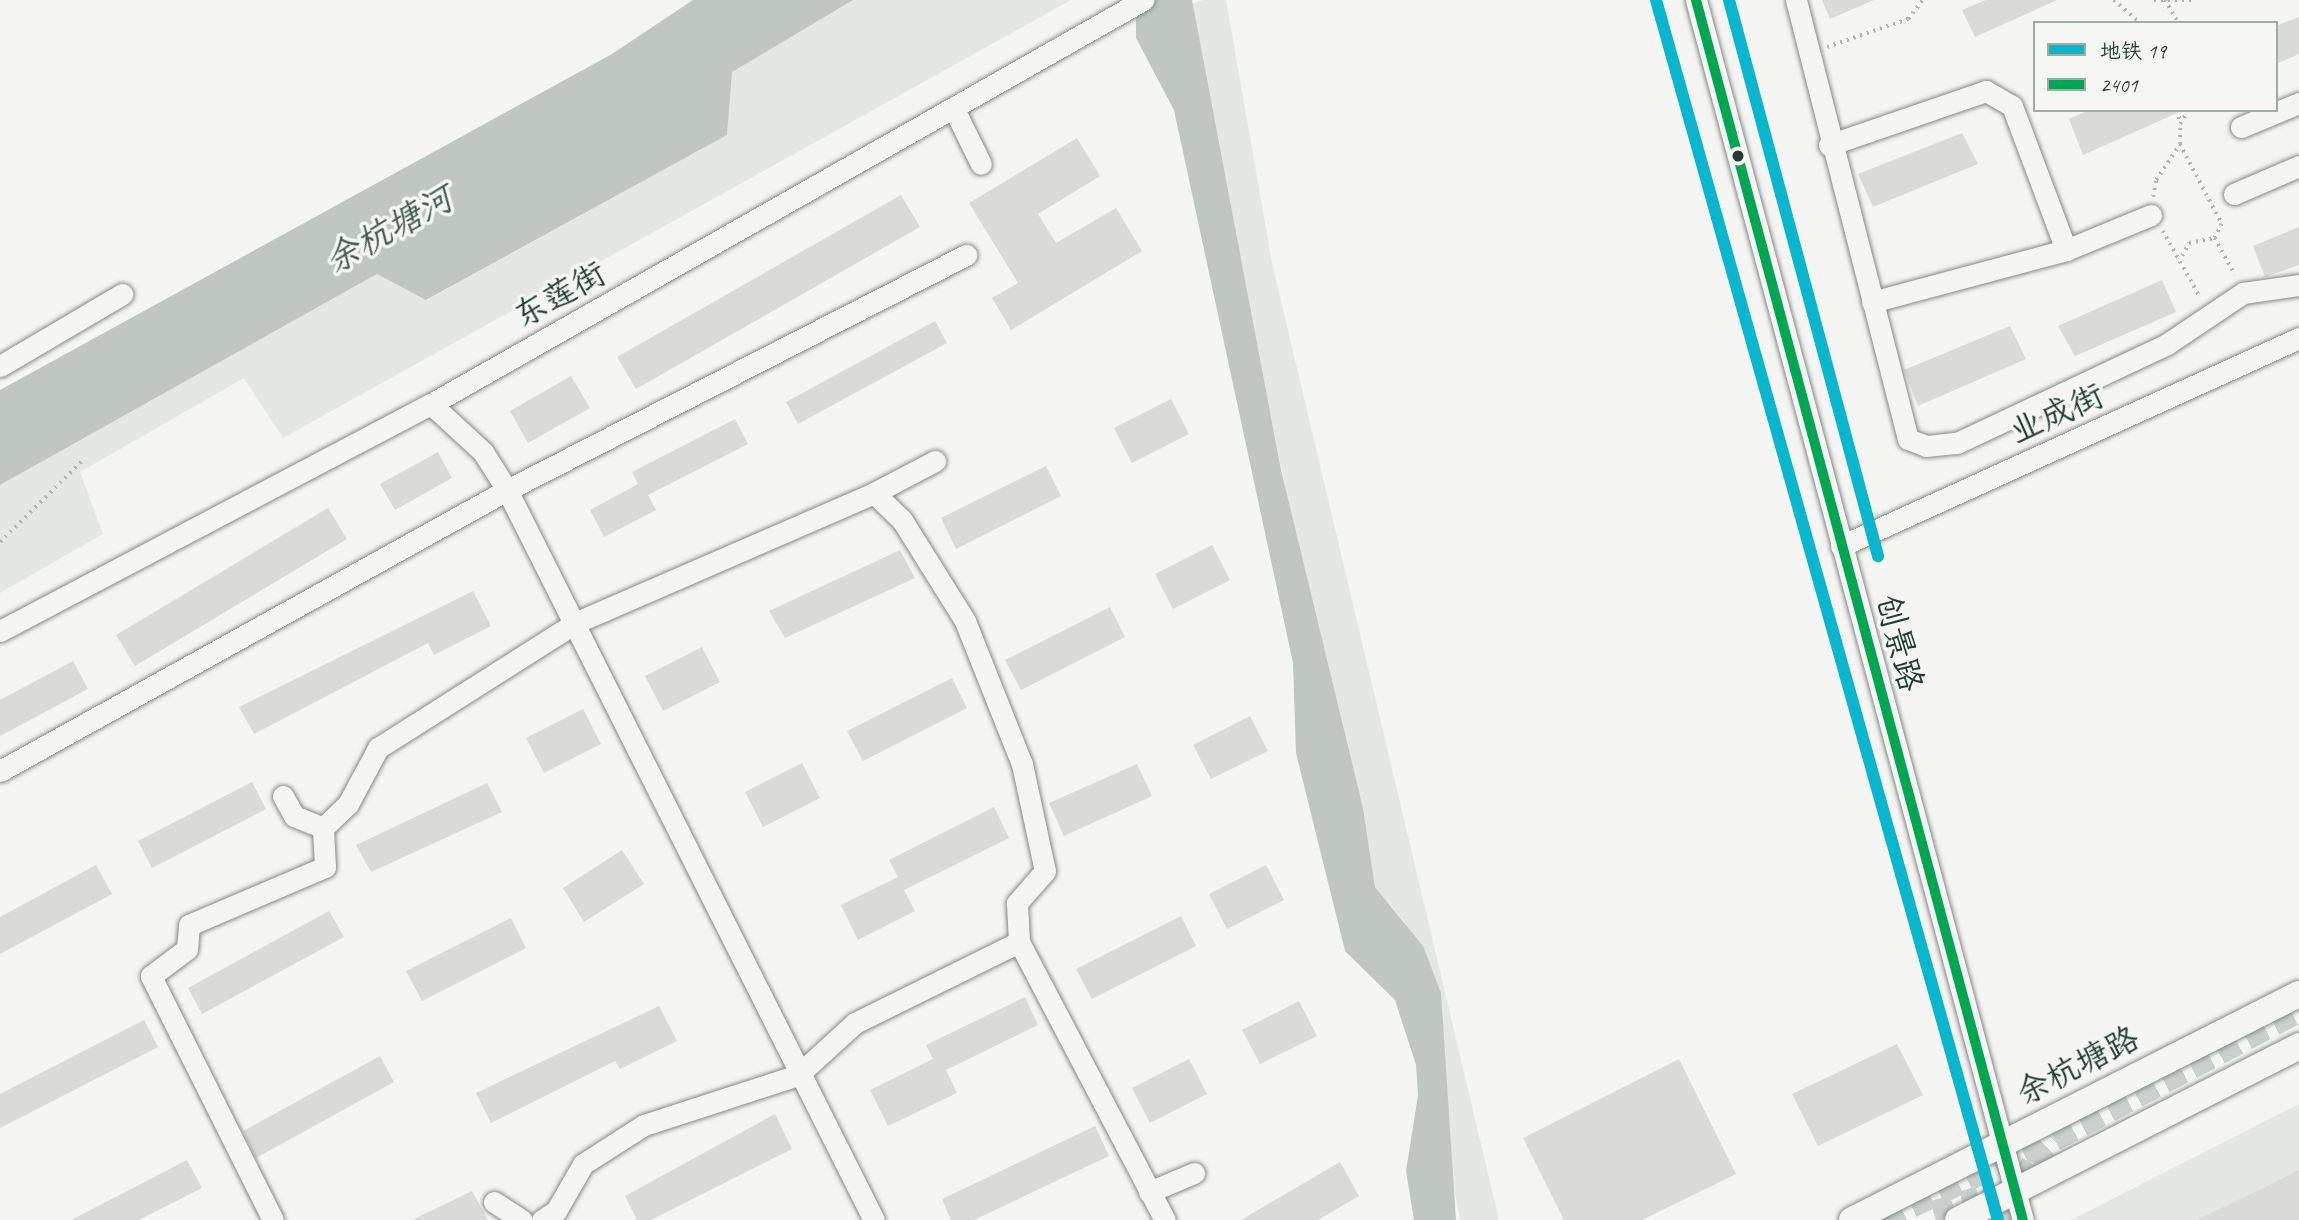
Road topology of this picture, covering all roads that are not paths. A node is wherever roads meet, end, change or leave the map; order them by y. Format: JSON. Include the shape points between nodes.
{"nodes":[{"id":1,"x":1143,"y":0,"type":"edge"},
{"id":2,"x":1696,"y":0,"type":"edge"},
{"id":3,"x":1796,"y":0,"type":"edge"},
{"id":4,"x":2299,"y":103,"type":"edge"},
{"id":5,"x":954,"y":109,"type":"junction"},
{"id":6,"x":2277,"y":112,"type":"edge"},
{"id":7,"x":2278,"y":112,"type":"edge"},
{"id":8,"x":2241,"y":127,"type":"dead end"},
{"id":9,"x":1829,"y":145,"type":"junction"},
{"id":10,"x":981,"y":164,"type":"dead end"},
{"id":11,"x":2299,"y":166,"type":"edge"},
{"id":12,"x":2234,"y":194,"type":"dead end"},
{"id":13,"x":2151,"y":215,"type":"road end"},
{"id":14,"x":2066,"y":250,"type":"junction"},
{"id":15,"x":966,"y":255,"type":"dead end"},
{"id":16,"x":2299,"y":285,"type":"edge"},
{"id":17,"x":122,"y":294,"type":"dead end"},
{"id":18,"x":1872,"y":302,"type":"junction"},
{"id":19,"x":2299,"y":338,"type":"edge"},
{"id":20,"x":0,"y":366,"type":"edge"},
{"id":21,"x":431,"y":404,"type":"junction"},
{"id":22,"x":935,"y":461,"type":"dead end"},
{"id":23,"x":507,"y":490,"type":"junction"},
{"id":24,"x":874,"y":492,"type":"junction"},
{"id":25,"x":1841,"y":546,"type":"junction"},
{"id":26,"x":575,"y":623,"type":"junction"},
{"id":27,"x":0,"y":631,"type":"edge"},
{"id":28,"x":0,"y":771,"type":"edge"},
{"id":29,"x":283,"y":796,"type":"dead end"},
{"id":30,"x":323,"y":828,"type":"junction"},
{"id":31,"x":1019,"y":942,"type":"junction"},
{"id":32,"x":2299,"y":994,"type":"edge"},
{"id":33,"x":2299,"y":1046,"type":"edge"},
{"id":34,"x":798,"y":1075,"type":"junction"},
{"id":35,"x":2001,"y":1145,"type":"junction"},
{"id":36,"x":1194,"y":1172,"type":"dead end"},
{"id":37,"x":2014,"y":1191,"type":"junction"},
{"id":38,"x":1149,"y":1192,"type":"junction"},
{"id":39,"x":494,"y":1202,"type":"dead end"},
{"id":40,"x":554,"y":1217,"type":"edge"},
{"id":41,"x":273,"y":1220,"type":"edge"},
{"id":42,"x":522,"y":1220,"type":"edge"},
{"id":43,"x":530,"y":1220,"type":"edge"},
{"id":44,"x":874,"y":1220,"type":"edge"},
{"id":45,"x":1165,"y":1220,"type":"edge"},
{"id":46,"x":1852,"y":1220,"type":"edge"},
{"id":47,"x":1958,"y":1220,"type":"edge"},
{"id":48,"x":2023,"y":1220,"type":"edge"}],
"edges":[{"from":1,"to":5,"type":"street","name":"东莲街"},
{"from":2,"to":25,"type":"street","name":"创景路"},
{"from":3,"to":9,"type":"street"},
{"from":4,"to":7,"type":"street"},
{"from":5,"to":10,"type":"street"},
{"from":5,"to":21,"type":"street","name":"东莲街"},
{"from":6,"to":8,"type":"street"},
{"from":9,"to":14,"type":"street","via":[[1986,91],[2012,106]]},
{"from":9,"to":18,"type":"street"},
{"from":11,"to":12,"type":"street"},
{"from":13,"to":14,"type":"street"},
{"from":14,"to":18,"type":"street"},
{"from":15,"to":23,"type":"street"},
{"from":16,"to":18,"type":"street","via":[[2243,293],[2208,311],[2167,344],[1957,443],[1926,446],[1908,439]]},
{"from":17,"to":20,"type":"street"},
{"from":19,"to":25,"type":"street","name":"业成街"},
{"from":21,"to":23,"type":"street","via":[[483,452]]},
{"from":21,"to":27,"type":"street","name":"东莲街"},
{"from":22,"to":24,"type":"street"},
{"from":23,"to":26,"type":"street"},
{"from":23,"to":28,"type":"street"},
{"from":24,"to":26,"type":"street"},
{"from":24,"to":31,"type":"street","via":[[902,520],[965,621],[1022,764],[1045,871],[1017,903]]},
{"from":25,"to":35,"type":"street","name":"创景路"},
{"from":26,"to":30,"type":"street","via":[[378,748],[348,804]]},
{"from":26,"to":34,"type":"street"},
{"from":29,"to":30,"type":"street","via":[[294,816]]},
{"from":30,"to":41,"type":"street","via":[[325,867],[189,925],[187,949],[151,976]]},
{"from":31,"to":34,"type":"street","via":[[855,1023]]},
{"from":31,"to":38,"type":"street"},
{"from":32,"to":35,"type":"main road","name":"余杭塘路"},
{"from":33,"to":37,"type":"main road"},
{"from":34,"to":40,"type":"street","via":[[644,1125],[583,1164]]},
{"from":34,"to":44,"type":"street"},
{"from":35,"to":37,"type":"street","name":"创景路"},
{"from":35,"to":46,"type":"main road","name":"余杭塘路"},
{"from":36,"to":38,"type":"street"},
{"from":37,"to":47,"type":"main road"},
{"from":37,"to":48,"type":"street","name":"创景路"},
{"from":38,"to":45,"type":"street"},
{"from":39,"to":42,"type":"street"},
{"from":40,"to":43,"type":"street"}]}
